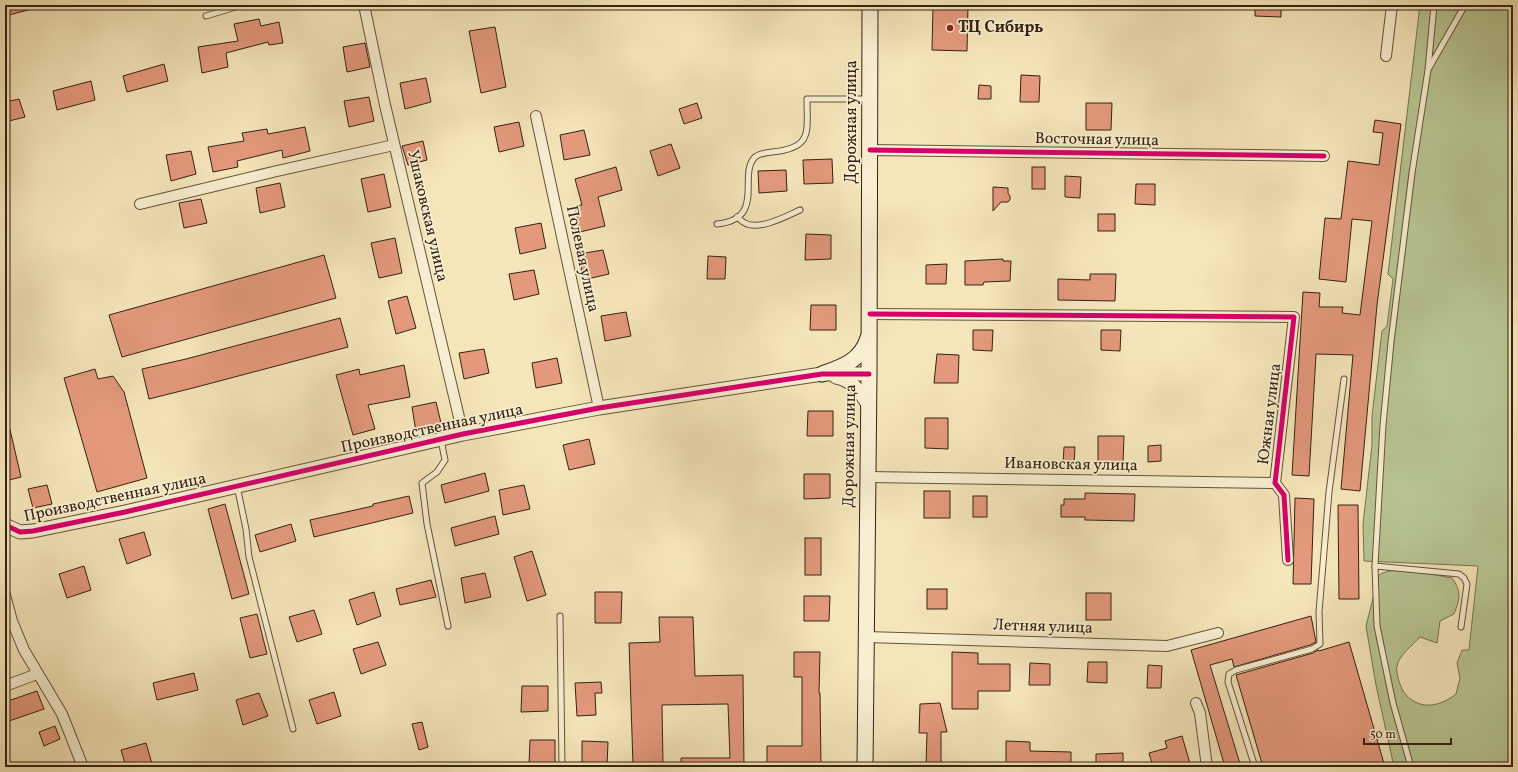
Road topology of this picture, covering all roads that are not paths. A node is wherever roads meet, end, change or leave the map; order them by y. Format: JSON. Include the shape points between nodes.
{"nodes":[{"id":1,"x":242,"y":5,"type":"edge"},
{"id":2,"x":364,"y":5,"type":"edge"},
{"id":3,"x":870,"y":5,"type":"edge"},
{"id":4,"x":1392,"y":5,"type":"edge"},
{"id":5,"x":1434,"y":5,"type":"edge"},
{"id":6,"x":1465,"y":5,"type":"edge"},
{"id":7,"x":206,"y":16,"type":"dead end"},
{"id":8,"x":1386,"y":56,"type":"dead end"},
{"id":9,"x":1428,"y":70,"type":"junction"},
{"id":10,"x":870,"y":99,"type":"junction"},
{"id":11,"x":536,"y":116,"type":"dead end"},
{"id":12,"x":394,"y":145,"type":"junction"},
{"id":13,"x":870,"y":150,"type":"junction"},
{"id":14,"x":1324,"y":156,"type":"dead end"},
{"id":15,"x":140,"y":204,"type":"dead end"},
{"id":16,"x":800,"y":210,"type":"dead end"},
{"id":17,"x":737,"y":217,"type":"junction"},
{"id":18,"x":718,"y":224,"type":"dead end"},
{"id":19,"x":870,"y":314,"type":"junction"},
{"id":20,"x":870,"y":332,"type":"junction"},
{"id":21,"x":822,"y":374,"type":"junction"},
{"id":22,"x":869,"y":374,"type":"junction"},
{"id":23,"x":1344,"y":380,"type":"dead end"},
{"id":24,"x":869,"y":406,"type":"junction"},
{"id":25,"x":599,"y":408,"type":"junction"},
{"id":26,"x":463,"y":434,"type":"junction"},
{"id":27,"x":441,"y":439,"type":"junction"},
{"id":28,"x":868,"y":477,"type":"junction"},
{"id":29,"x":1274,"y":483,"type":"junction"},
{"id":30,"x":237,"y":485,"type":"junction"},
{"id":31,"x":5,"y":525,"type":"edge"},
{"id":32,"x":1288,"y":560,"type":"dead end"},
{"id":33,"x":1375,"y":566,"type":"junction"},
{"id":34,"x":5,"y":595,"type":"edge"},
{"id":35,"x":560,"y":616,"type":"dead end"},
{"id":36,"x":448,"y":626,"type":"dead end"},
{"id":37,"x":1461,"y":627,"type":"dead end"},
{"id":38,"x":1218,"y":633,"type":"dead end"},
{"id":39,"x":866,"y":637,"type":"junction"},
{"id":40,"x":37,"y":674,"type":"junction"},
{"id":41,"x":5,"y":686,"type":"edge"},
{"id":42,"x":1196,"y":703,"type":"dead end"},
{"id":43,"x":292,"y":729,"type":"dead end"},
{"id":44,"x":83,"y":767,"type":"edge"},
{"id":45,"x":562,"y":767,"type":"edge"},
{"id":46,"x":865,"y":767,"type":"edge"},
{"id":47,"x":1207,"y":767,"type":"edge"},
{"id":48,"x":1255,"y":767,"type":"edge"},
{"id":49,"x":1411,"y":767,"type":"edge"}],
"edges":[{"from":1,"to":7,"type":"lane"},
{"from":2,"to":12,"type":"street","name":"Ушаковская улица"},
{"from":3,"to":10,"type":"main road","name":"Дорожная улица"},
{"from":4,"to":8,"type":"street"},
{"from":5,"to":9,"type":"lane"},
{"from":6,"to":9,"type":"lane"},
{"from":9,"to":33,"type":"lane","via":[[1391,342],[1383,425]]},
{"from":10,"to":13,"type":"main road","name":"Дорожная улица"},
{"from":10,"to":17,"type":"lane","via":[[807,99],[807,135],[800,144],[790,149],[755,157],[749,169],[748,199]]},
{"from":11,"to":25,"type":"street","name":"Полевая улица"},
{"from":12,"to":15,"type":"street"},
{"from":12,"to":26,"type":"street","name":"Ушаковская улица"},
{"from":13,"to":14,"type":"street","name":"Восточная улица"},
{"from":13,"to":19,"type":"main road","name":"Дорожная улица"},
{"from":16,"to":17,"type":"lane","via":[[769,223],[751,225],[745,224]]},
{"from":17,"to":18,"type":"lane","via":[[727,223]]},
{"from":19,"to":20,"type":"main road","name":"Дорожная улица"},
{"from":19,"to":29,"type":"street","name":"Южная улица","via":[[1294,317]]},
{"from":20,"to":21,"type":"main road","via":[[866,345],[858,357],[848,365]]},
{"from":20,"to":22,"type":"main road","name":"Дорожная улица"},
{"from":21,"to":22,"type":"street","name":"Производственная улица"},
{"from":21,"to":24,"type":"street","via":[[851,383]]},
{"from":21,"to":25,"type":"street","name":"Производственная улица"},
{"from":22,"to":24,"type":"main road","name":"Дорожная улица"},
{"from":23,"to":48,"type":"lane","via":[[1328,492],[1319,612],[1320,644],[1312,649],[1229,674],[1228,682]]},
{"from":24,"to":28,"type":"main road","name":"Дорожная улица"},
{"from":25,"to":26,"type":"street","name":"Производственная улица"},
{"from":26,"to":27,"type":"street","name":"Производственная улица"},
{"from":27,"to":30,"type":"street","name":"Производственная улица"},
{"from":27,"to":36,"type":"lane","via":[[445,460],[437,472],[422,483],[427,524]]},
{"from":28,"to":29,"type":"street","name":"Ивановская улица"},
{"from":28,"to":39,"type":"main road","name":"Дорожная улица"},
{"from":29,"to":32,"type":"street","name":"Южная улица","via":[[1284,495]]},
{"from":30,"to":31,"type":"street","name":"Производственная улица","via":[[33,531],[20,532]]},
{"from":30,"to":43,"type":"lane","via":[[249,557]]},
{"from":33,"to":37,"type":"lane","via":[[1459,574],[1467,584]]},
{"from":33,"to":49,"type":"lane","via":[[1377,626],[1391,696]]},
{"from":34,"to":40,"type":"street","via":[[12,621]]},
{"from":35,"to":45,"type":"lane"},
{"from":38,"to":39,"type":"street","name":"Летняя улица","via":[[1167,646]]},
{"from":39,"to":46,"type":"main road","name":"Дорожная улица"},
{"from":40,"to":41,"type":"street"},
{"from":40,"to":44,"type":"street","via":[[62,714]]},
{"from":42,"to":47,"type":"street","via":[[1200,713]]}]}
